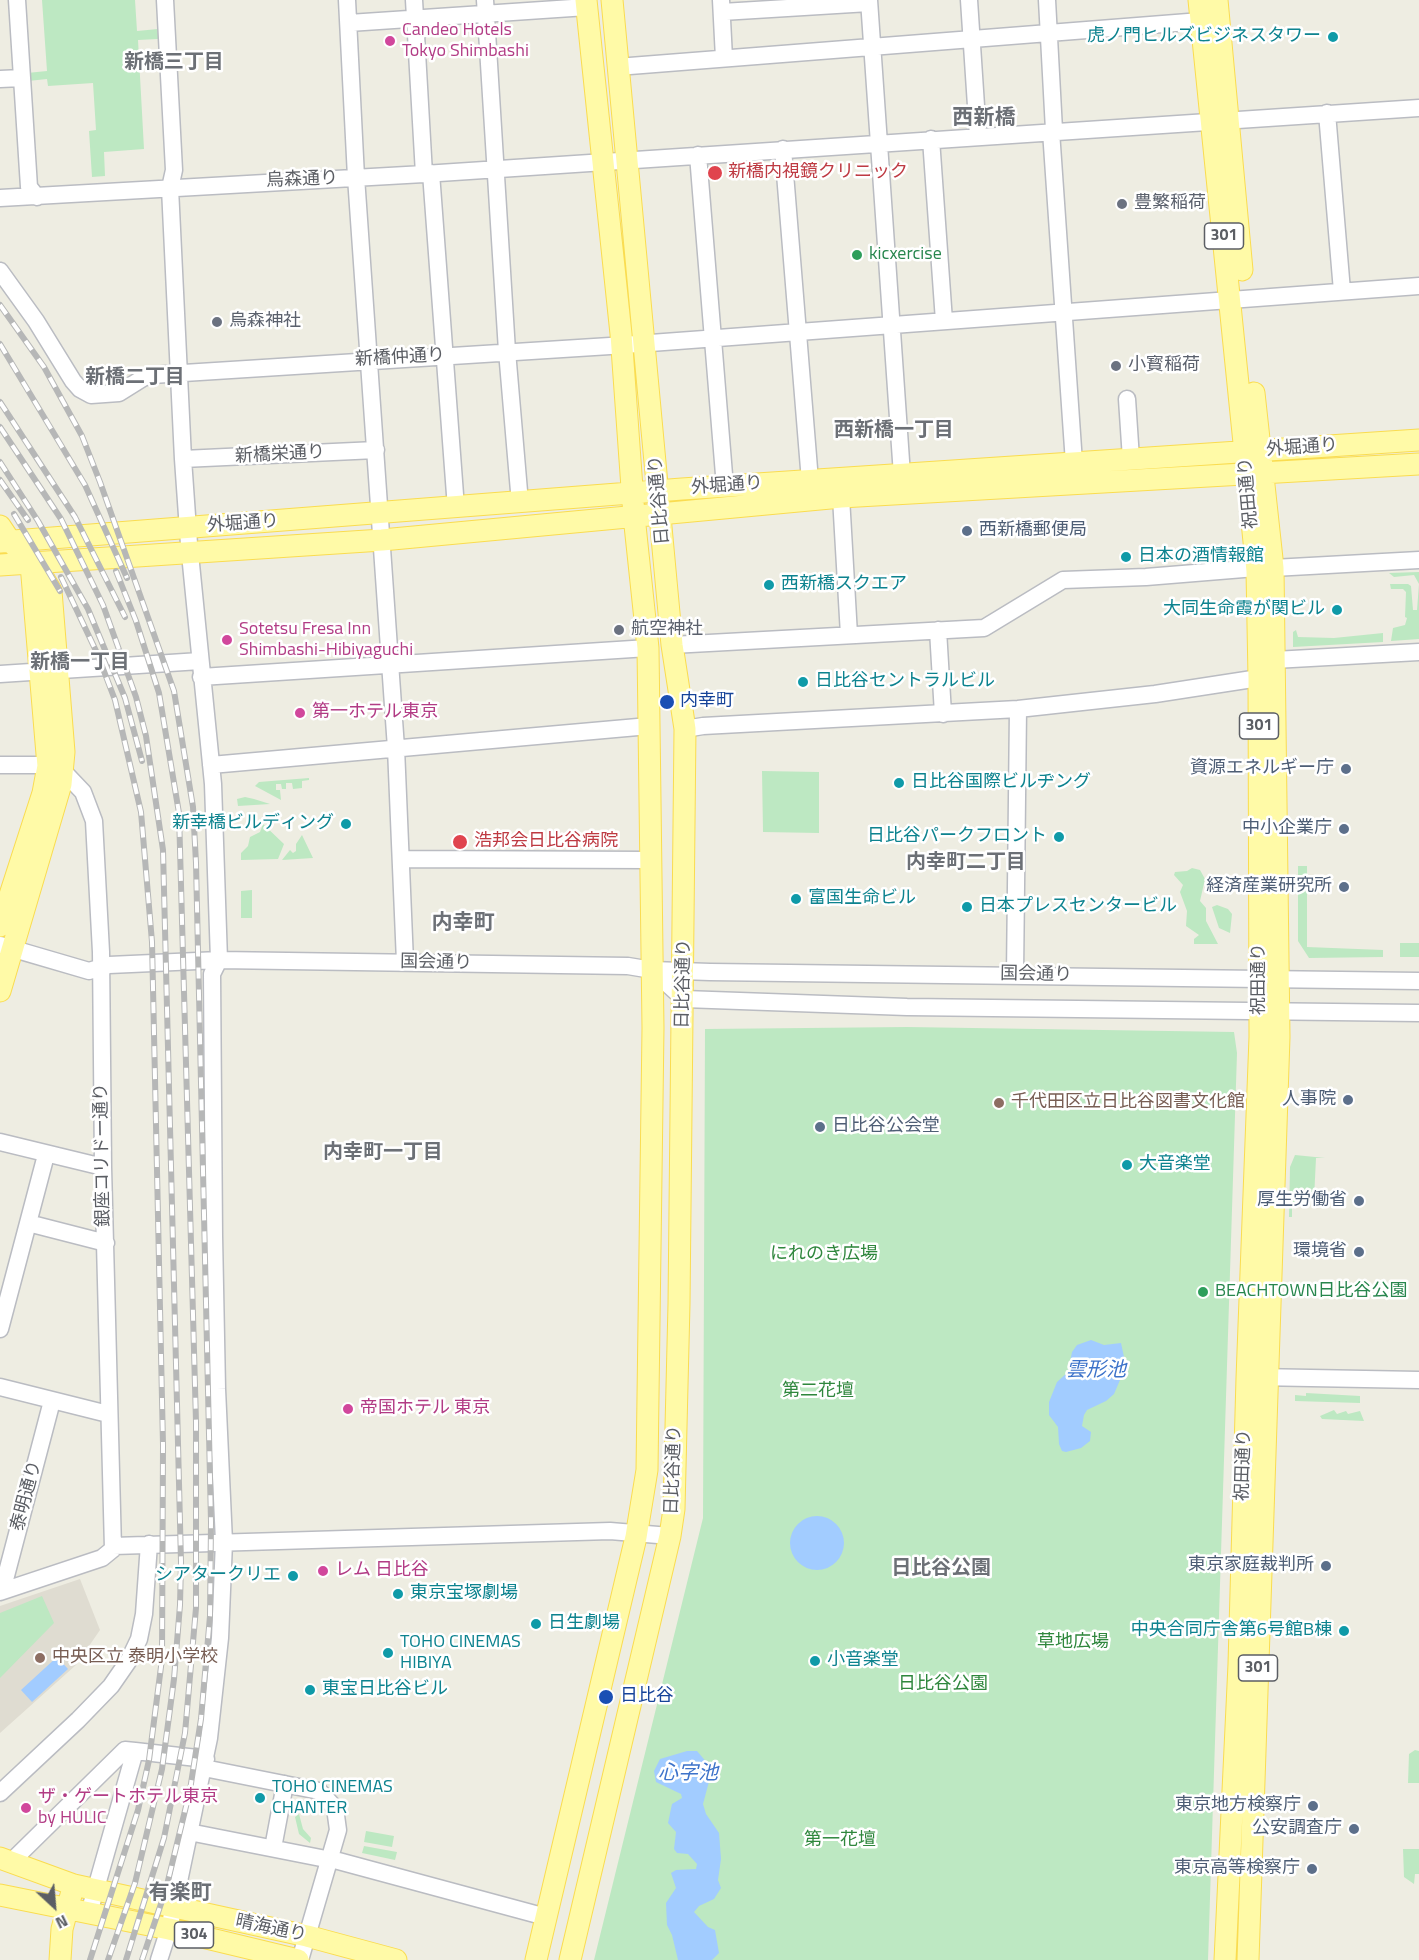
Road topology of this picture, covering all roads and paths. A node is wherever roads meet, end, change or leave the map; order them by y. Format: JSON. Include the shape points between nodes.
{"nodes":[{"id":1,"x":17,"y":0,"type":"edge"},
{"id":2,"x":165,"y":0,"type":"edge"},
{"id":3,"x":347,"y":0,"type":"edge"},
{"id":4,"x":414,"y":0,"type":"edge"},
{"id":5,"x":612,"y":0,"type":"edge"},
{"id":6,"x":969,"y":0,"type":"edge"},
{"id":7,"x":1047,"y":0,"type":"edge"},
{"id":8,"x":1217,"y":0,"type":"edge"},
{"id":9,"x":869,"y":1,"type":"edge"},
{"id":10,"x":587,"y":3,"type":"edge"},
{"id":11,"x":721,"y":6,"type":"edge"},
{"id":12,"x":485,"y":7,"type":"edge"},
{"id":13,"x":1200,"y":10,"type":"edge"},
{"id":14,"x":415,"y":18,"type":"junction"},
{"id":15,"x":349,"y":23,"type":"junction"},
{"id":16,"x":1049,"y":32,"type":"junction"},
{"id":17,"x":972,"y":38,"type":"junction"},
{"id":18,"x":873,"y":48,"type":"junction"},
{"id":19,"x":724,"y":58,"type":"junction"},
{"id":20,"x":617,"y":66,"type":"junction"},
{"id":21,"x":22,"y":78,"type":"junction"},
{"id":22,"x":0,"y":79,"type":"edge"},
{"id":23,"x":1419,"y":108,"type":"edge"},
{"id":24,"x":1327,"y":113,"type":"junction"},
{"id":25,"x":1219,"y":120,"type":"junction"},
{"id":26,"x":1053,"y":130,"type":"junction"},
{"id":27,"x":978,"y":136,"type":"junction"},
{"id":28,"x":931,"y":139,"type":"junction"},
{"id":29,"x":879,"y":142,"type":"junction"},
{"id":30,"x":783,"y":149,"type":"junction"},
{"id":31,"x":698,"y":155,"type":"junction"},
{"id":32,"x":628,"y":160,"type":"junction"},
{"id":33,"x":603,"y":161,"type":"junction"},
{"id":34,"x":496,"y":169,"type":"junction"},
{"id":35,"x":427,"y":174,"type":"junction"},
{"id":36,"x":356,"y":177,"type":"junction"},
{"id":37,"x":170,"y":188,"type":"junction"},
{"id":38,"x":37,"y":196,"type":"junction"},
{"id":39,"x":0,"y":198,"type":"edge"},
{"id":40,"x":0,"y":271,"type":"edge"},
{"id":41,"x":1419,"y":286,"type":"edge"},
{"id":42,"x":1342,"y":291,"type":"junction"},
{"id":43,"x":1238,"y":299,"type":"junction"},
{"id":44,"x":1065,"y":312,"type":"junction"},
{"id":45,"x":944,"y":321,"type":"junction"},
{"id":46,"x":891,"y":325,"type":"junction"},
{"id":47,"x":796,"y":332,"type":"junction"},
{"id":48,"x":713,"y":338,"type":"junction"},
{"id":49,"x":645,"y":343,"type":"junction"},
{"id":50,"x":622,"y":345,"type":"junction"},
{"id":51,"x":507,"y":351,"type":"junction"},
{"id":52,"x":444,"y":356,"type":"junction"},
{"id":53,"x":369,"y":360,"type":"junction"},
{"id":54,"x":179,"y":374,"type":"junction"},
{"id":55,"x":1127,"y":399,"type":"dead end"},
{"id":56,"x":1419,"y":440,"type":"edge"},
{"id":57,"x":376,"y":450,"type":"junction"},
{"id":58,"x":183,"y":459,"type":"junction"},
{"id":59,"x":1131,"y":459,"type":"junction"},
{"id":60,"x":1254,"y":462,"type":"junction"},
{"id":61,"x":1074,"y":463,"type":"junction"},
{"id":62,"x":1419,"y":464,"type":"edge"},
{"id":63,"x":902,"y":475,"type":"junction"},
{"id":64,"x":810,"y":481,"type":"junction"},
{"id":65,"x":725,"y":487,"type":"junction"},
{"id":66,"x":659,"y":491,"type":"junction"},
{"id":67,"x":633,"y":494,"type":"junction"},
{"id":68,"x":841,"y":497,"type":"junction"},
{"id":69,"x":520,"y":503,"type":"junction"},
{"id":70,"x":456,"y":508,"type":"junction"},
{"id":71,"x":662,"y":513,"type":"junction"},
{"id":72,"x":381,"y":514,"type":"junction"},
{"id":73,"x":634,"y":516,"type":"junction"},
{"id":74,"x":188,"y":528,"type":"junction"},
{"id":75,"x":3,"y":536,"type":"edge"},
{"id":76,"x":382,"y":540,"type":"junction"},
{"id":77,"x":190,"y":554,"type":"junction"},
{"id":78,"x":1419,"y":560,"type":"edge"},
{"id":79,"x":31,"y":564,"type":"junction"},
{"id":80,"x":0,"y":565,"type":"edge"},
{"id":81,"x":1264,"y":568,"type":"junction"},
{"id":82,"x":938,"y":630,"type":"junction"},
{"id":83,"x":849,"y":635,"type":"junction"},
{"id":84,"x":672,"y":645,"type":"junction"},
{"id":85,"x":648,"y":648,"type":"junction"},
{"id":86,"x":1419,"y":652,"type":"edge"},
{"id":87,"x":390,"y":665,"type":"junction"},
{"id":88,"x":201,"y":669,"type":"junction"},
{"id":89,"x":1266,"y":669,"type":"junction"},
{"id":90,"x":50,"y":671,"type":"junction"},
{"id":91,"x":0,"y":674,"type":"edge"},
{"id":92,"x":1018,"y":709,"type":"junction"},
{"id":93,"x":943,"y":714,"type":"junction"},
{"id":94,"x":649,"y":726,"type":"junction"},
{"id":95,"x":686,"y":729,"type":"junction"},
{"id":96,"x":396,"y":748,"type":"junction"},
{"id":97,"x":0,"y":765,"type":"edge"},
{"id":98,"x":211,"y":765,"type":"junction"},
{"id":99,"x":56,"y":768,"type":"junction"},
{"id":100,"x":402,"y":859,"type":"junction"},
{"id":101,"x":650,"y":860,"type":"junction"},
{"id":102,"x":3,"y":941,"type":"edge"},
{"id":103,"x":219,"y":960,"type":"junction"},
{"id":104,"x":405,"y":962,"type":"junction"},
{"id":105,"x":100,"y":968,"type":"junction"},
{"id":106,"x":652,"y":970,"type":"junction"},
{"id":107,"x":684,"y":971,"type":"junction"},
{"id":108,"x":1015,"y":975,"type":"junction"},
{"id":109,"x":1269,"y":980,"type":"junction"},
{"id":110,"x":1419,"y":981,"type":"edge"},
{"id":111,"x":0,"y":991,"type":"edge"},
{"id":112,"x":684,"y":999,"type":"junction"},
{"id":113,"x":1270,"y":1011,"type":"junction"},
{"id":114,"x":1419,"y":1013,"type":"edge"},
{"id":115,"x":0,"y":1142,"type":"edge"},
{"id":116,"x":45,"y":1155,"type":"junction"},
{"id":117,"x":103,"y":1167,"type":"junction"},
{"id":118,"x":28,"y":1223,"type":"junction"},
{"id":119,"x":105,"y":1243,"type":"junction"},
{"id":120,"x":0,"y":1329,"type":"edge"},
{"id":121,"x":1257,"y":1377,"type":"junction"},
{"id":122,"x":1419,"y":1380,"type":"edge"},
{"id":123,"x":0,"y":1387,"type":"edge"},
{"id":124,"x":52,"y":1401,"type":"junction"},
{"id":125,"x":108,"y":1413,"type":"junction"},
{"id":126,"x":637,"y":1533,"type":"junction"},
{"id":127,"x":670,"y":1536,"type":"junction"},
{"id":128,"x":224,"y":1542,"type":"junction"},
{"id":129,"x":149,"y":1544,"type":"junction"},
{"id":130,"x":113,"y":1547,"type":"junction"},
{"id":131,"x":1,"y":1592,"type":"edge"},
{"id":132,"x":133,"y":1751,"type":"junction"},
{"id":133,"x":205,"y":1763,"type":"junction"},
{"id":134,"x":285,"y":1784,"type":"junction"},
{"id":135,"x":0,"y":1793,"type":"edge"},
{"id":136,"x":189,"y":1832,"type":"junction"},
{"id":137,"x":273,"y":1848,"type":"junction"},
{"id":138,"x":331,"y":1859,"type":"junction"},
{"id":139,"x":6,"y":1868,"type":"edge"},
{"id":140,"x":74,"y":1885,"type":"junction"},
{"id":141,"x":96,"y":1891,"type":"junction"},
{"id":142,"x":0,"y":1895,"type":"edge"},
{"id":143,"x":172,"y":1907,"type":"junction"},
{"id":144,"x":67,"y":1908,"type":"junction"},
{"id":145,"x":89,"y":1913,"type":"junction"},
{"id":146,"x":546,"y":1917,"type":"junction"},
{"id":147,"x":266,"y":1927,"type":"junction"},
{"id":148,"x":169,"y":1929,"type":"junction"},
{"id":149,"x":307,"y":1936,"type":"junction"},
{"id":150,"x":262,"y":1955,"type":"edge"},
{"id":151,"x":60,"y":1960,"type":"edge"},
{"id":152,"x":159,"y":1960,"type":"edge"},
{"id":153,"x":299,"y":1960,"type":"edge"},
{"id":154,"x":396,"y":1960,"type":"edge"},
{"id":155,"x":536,"y":1960,"type":"edge"},
{"id":156,"x":570,"y":1960,"type":"edge"},
{"id":157,"x":1225,"y":1960,"type":"edge"},
{"id":158,"x":1248,"y":1960,"type":"edge"}],
"edges":[{"from":1,"to":21,"type":"street"},
{"from":2,"to":37,"type":"street","via":[[174,170]]},
{"from":3,"to":15,"type":"street"},
{"from":4,"to":14,"type":"street"},
{"from":5,"to":20,"type":"main road","name":"日比谷通り"},
{"from":6,"to":17,"type":"street"},
{"from":7,"to":16,"type":"street"},
{"from":8,"to":25,"type":"main road","name":"祝田通り","number":"301"},
{"from":9,"to":11,"type":"street"},
{"from":9,"to":18,"type":"street"},
{"from":10,"to":12,"type":"street"},
{"from":10,"to":33,"type":"main road","name":"日比谷通り"},
{"from":11,"to":19,"type":"street"},
{"from":12,"to":14,"type":"street"},
{"from":12,"to":34,"type":"street"},
{"from":13,"to":16,"type":"street"},
{"from":13,"to":25,"type":"main road","name":"祝田通り","number":"301"},
{"from":14,"to":15,"type":"street"},
{"from":14,"to":35,"type":"street"},
{"from":15,"to":36,"type":"street"},
{"from":16,"to":17,"type":"street"},
{"from":16,"to":26,"type":"street"},
{"from":17,"to":18,"type":"street"},
{"from":17,"to":27,"type":"street"},
{"from":18,"to":19,"type":"street"},
{"from":18,"to":29,"type":"street"},
{"from":19,"to":20,"type":"street"},
{"from":20,"to":32,"type":"main road","name":"日比谷通り"},
{"from":21,"to":22,"type":"street"},
{"from":21,"to":38,"type":"street","via":[[29,187]]},
{"from":23,"to":24,"type":"street","name":"烏森通り"},
{"from":24,"to":25,"type":"street","name":"烏森通り"},
{"from":24,"to":42,"type":"street"},
{"from":25,"to":26,"type":"street","name":"烏森通り"},
{"from":25,"to":43,"type":"main road","name":"祝田通り","number":"301"},
{"from":26,"to":27,"type":"street","name":"烏森通り"},
{"from":26,"to":44,"type":"street"},
{"from":27,"to":28,"type":"street","name":"烏森通り"},
{"from":28,"to":29,"type":"street","name":"烏森通り"},
{"from":28,"to":45,"type":"street"},
{"from":29,"to":30,"type":"street","name":"烏森通り"},
{"from":29,"to":46,"type":"street"},
{"from":30,"to":31,"type":"street","name":"烏森通り"},
{"from":30,"to":47,"type":"street"},
{"from":31,"to":32,"type":"street","name":"烏森通り"},
{"from":31,"to":48,"type":"street"},
{"from":32,"to":33,"type":"street","name":"烏森通り"},
{"from":32,"to":49,"type":"main road","name":"日比谷通り"},
{"from":33,"to":34,"type":"street","name":"烏森通り"},
{"from":33,"to":50,"type":"main road","name":"日比谷通り"},
{"from":34,"to":35,"type":"street","name":"烏森通り"},
{"from":34,"to":51,"type":"street"},
{"from":35,"to":36,"type":"street","name":"烏森通り"},
{"from":35,"to":52,"type":"street"},
{"from":36,"to":37,"type":"street","name":"烏森通り"},
{"from":36,"to":53,"type":"street"},
{"from":37,"to":38,"type":"street","name":"烏森通り"},
{"from":37,"to":54,"type":"street"},
{"from":38,"to":39,"type":"street","name":"烏森通り"},
{"from":40,"to":54,"type":"street","name":"新橋仲通り","via":[[85,393],[119,393],[143,378]]},
{"from":41,"to":42,"type":"street","name":"新橋仲通り"},
{"from":42,"to":43,"type":"street","name":"新橋仲通り"},
{"from":43,"to":44,"type":"street","name":"新橋仲通り"},
{"from":43,"to":60,"type":"main road","name":"祝田通り","number":"301"},
{"from":44,"to":45,"type":"street","name":"新橋仲通り"},
{"from":44,"to":61,"type":"street"},
{"from":45,"to":46,"type":"street","name":"新橋仲通り"},
{"from":46,"to":47,"type":"street","name":"新橋仲通り"},
{"from":46,"to":63,"type":"street"},
{"from":47,"to":48,"type":"street","name":"新橋仲通り"},
{"from":47,"to":64,"type":"street"},
{"from":48,"to":49,"type":"street","name":"新橋仲通り"},
{"from":48,"to":65,"type":"street"},
{"from":49,"to":50,"type":"street","name":"新橋仲通り"},
{"from":49,"to":66,"type":"main road","name":"日比谷通り"},
{"from":50,"to":51,"type":"street","name":"新橋仲通り"},
{"from":50,"to":67,"type":"main road","name":"日比谷通り"},
{"from":51,"to":52,"type":"street","name":"新橋仲通り"},
{"from":51,"to":69,"type":"street"},
{"from":52,"to":53,"type":"street","name":"新橋仲通り"},
{"from":52,"to":70,"type":"street"},
{"from":53,"to":54,"type":"street","name":"新橋仲通り"},
{"from":53,"to":57,"type":"street"},
{"from":54,"to":58,"type":"street"},
{"from":55,"to":59,"type":"street"},
{"from":56,"to":60,"type":"main road","name":"外堀通り"},
{"from":57,"to":58,"type":"street","name":"新橋栄通り"},
{"from":57,"to":72,"type":"street"},
{"from":58,"to":74,"type":"street"},
{"from":59,"to":60,"type":"main road","name":"外堀通り"},
{"from":59,"to":61,"type":"main road","name":"外堀通り"},
{"from":60,"to":62,"type":"main road","name":"外堀通り"},
{"from":60,"to":68,"type":"main road","name":"外堀通り"},
{"from":60,"to":81,"type":"main road","name":"祝田通り","number":"301"},
{"from":61,"to":63,"type":"main road","name":"外堀通り"},
{"from":63,"to":64,"type":"main road","name":"外堀通り"},
{"from":64,"to":65,"type":"main road","name":"外堀通り"},
{"from":65,"to":66,"type":"main road","name":"外堀通り"},
{"from":66,"to":67,"type":"main road","name":"外堀通り"},
{"from":66,"to":71,"type":"main road","name":"日比谷通り"},
{"from":67,"to":69,"type":"main road","name":"外堀通り"},
{"from":67,"to":73,"type":"main road","name":"日比谷通り"},
{"from":68,"to":71,"type":"main road","name":"外堀通り"},
{"from":68,"to":83,"type":"street"},
{"from":69,"to":70,"type":"main road","name":"外堀通り"},
{"from":70,"to":72,"type":"main road","name":"外堀通り"},
{"from":71,"to":73,"type":"main road","name":"外堀通り"},
{"from":71,"to":84,"type":"main road","name":"日比谷通り"},
{"from":72,"to":74,"type":"main road","name":"外堀通り"},
{"from":72,"to":76,"type":"street"},
{"from":73,"to":76,"type":"main road","name":"外堀通り"},
{"from":73,"to":85,"type":"main road","name":"日比谷通り"},
{"from":74,"to":75,"type":"main road","name":"外堀通り"},
{"from":74,"to":77,"type":"street"},
{"from":75,"to":79,"type":"main road"},
{"from":76,"to":77,"type":"main road","name":"外堀通り"},
{"from":76,"to":87,"type":"street"},
{"from":77,"to":79,"type":"main road","name":"外堀通り"},
{"from":77,"to":88,"type":"street"},
{"from":78,"to":81,"type":"street"},
{"from":79,"to":80,"type":"main road","name":"外堀通り"},
{"from":79,"to":90,"type":"main road","via":[[51,591]]},
{"from":81,"to":82,"type":"street","via":[[1063,580],[984,628]]},
{"from":81,"to":89,"type":"main road","name":"祝田通り","number":"301"},
{"from":82,"to":83,"type":"street"},
{"from":82,"to":93,"type":"street"},
{"from":83,"to":84,"type":"street"},
{"from":84,"to":95,"type":"main road","name":"日比谷通り"},
{"from":85,"to":87,"type":"street"},
{"from":85,"to":94,"type":"main road","name":"日比谷通り"},
{"from":86,"to":89,"type":"street"},
{"from":87,"to":88,"type":"street"},
{"from":87,"to":96,"type":"street"},
{"from":88,"to":90,"type":"street"},
{"from":88,"to":98,"type":"street"},
{"from":89,"to":92,"type":"street","via":[[1155,694]]},
{"from":89,"to":109,"type":"main road","name":"祝田通り","number":"301"},
{"from":90,"to":91,"type":"street"},
{"from":90,"to":99,"type":"main road"},
{"from":92,"to":93,"type":"street"},
{"from":92,"to":108,"type":"street"},
{"from":93,"to":95,"type":"street"},
{"from":94,"to":96,"type":"street"},
{"from":94,"to":101,"type":"main road","name":"日比谷通り"},
{"from":95,"to":107,"type":"main road","name":"日比谷通り"},
{"from":96,"to":98,"type":"street"},
{"from":96,"to":100,"type":"street"},
{"from":97,"to":99,"type":"street"},
{"from":98,"to":103,"type":"street"},
{"from":99,"to":102,"type":"main road","via":[[47,780]]},
{"from":99,"to":105,"type":"street","name":"銀座コリドー通り","via":[[83,792],[94,821]]},
{"from":100,"to":101,"type":"street"},
{"from":100,"to":104,"type":"street"},
{"from":101,"to":106,"type":"main road","name":"日比谷通り"},
{"from":102,"to":105,"type":"street","name":"国会通り","via":[[89,971]]},
{"from":102,"to":111,"type":"main road"},
{"from":103,"to":104,"type":"street","name":"国会通り"},
{"from":103,"to":105,"type":"street","name":"国会通り"},
{"from":103,"to":128,"type":"street","via":[[212,974],[214,1236]]},
{"from":104,"to":106,"type":"street","name":"国会通り","via":[[628,966]]},
{"from":105,"to":117,"type":"street","name":"銀座コリドー通り"},
{"from":106,"to":107,"type":"street","name":"国会通り"},
{"from":106,"to":112,"type":"street"},
{"from":106,"to":126,"type":"main road","name":"日比谷通り","via":[[647,1470]]},
{"from":107,"to":108,"type":"street","name":"国会通り"},
{"from":107,"to":112,"type":"main road","name":"日比谷通り"},
{"from":108,"to":109,"type":"street","name":"国会通り"},
{"from":109,"to":110,"type":"street","name":"国会通り"},
{"from":109,"to":113,"type":"main road","name":"祝田通り","number":"301"},
{"from":112,"to":113,"type":"street","name":"国会通り","via":[[907,1007]]},
{"from":112,"to":127,"type":"main road","name":"日比谷通り","via":[[680,1304]]},
{"from":113,"to":114,"type":"street","name":"国会通り"},
{"from":113,"to":121,"type":"main road","name":"祝田通り","number":"301"},
{"from":115,"to":116,"type":"street"},
{"from":116,"to":117,"type":"street"},
{"from":116,"to":118,"type":"street"},
{"from":117,"to":119,"type":"street","name":"銀座コリドー通り"},
{"from":118,"to":119,"type":"street"},
{"from":118,"to":120,"type":"street"},
{"from":119,"to":125,"type":"street","name":"銀座コリドー通り"},
{"from":121,"to":122,"type":"street"},
{"from":121,"to":157,"type":"main road","name":"祝田通り","number":"301"},
{"from":121,"to":158,"type":"main road","name":"祝田通り","number":"301"},
{"from":123,"to":124,"type":"street"},
{"from":124,"to":125,"type":"street"},
{"from":124,"to":131,"type":"street","name":"泰明通り"},
{"from":125,"to":130,"type":"street","name":"銀座コリドー通り"},
{"from":126,"to":127,"type":"street"},
{"from":126,"to":128,"type":"street"},
{"from":126,"to":146,"type":"main road","name":"日比谷通り"},
{"from":127,"to":156,"type":"main road","name":"日比谷通り"},
{"from":128,"to":129,"type":"street"},
{"from":128,"to":133,"type":"street","via":[[220,1638]]},
{"from":129,"to":130,"type":"street"},
{"from":129,"to":135,"type":"street","via":[[144,1614],[129,1660],[111,1686]]},
{"from":130,"to":131,"type":"street","via":[[102,1557]]},
{"from":132,"to":133,"type":"street"},
{"from":132,"to":139,"type":"street","via":[[125,1750]]},
{"from":132,"to":141,"type":"street"},
{"from":133,"to":134,"type":"street"},
{"from":133,"to":136,"type":"street"},
{"from":134,"to":137,"type":"street"},
{"from":134,"to":138,"type":"street","via":[[320,1791],[335,1808],[338,1830]]},
{"from":136,"to":137,"type":"street"},
{"from":136,"to":143,"type":"street"},
{"from":137,"to":138,"type":"street"},
{"from":138,"to":146,"type":"street"},
{"from":138,"to":149,"type":"street"},
{"from":139,"to":140,"type":"main road","number":"304","via":[[27,1886]]},
{"from":140,"to":141,"type":"main road","name":"晴海通り","number":"304"},
{"from":140,"to":144,"type":"main road"},
{"from":141,"to":143,"type":"main road","name":"晴海通り","number":"304"},
{"from":141,"to":145,"type":"street"},
{"from":142,"to":144,"type":"main road","name":"晴海通り","number":"304"},
{"from":143,"to":147,"type":"main road","name":"晴海通り","number":"304"},
{"from":143,"to":148,"type":"street"},
{"from":144,"to":145,"type":"main road","name":"晴海通り","number":"304"},
{"from":144,"to":151,"type":"main road"},
{"from":145,"to":148,"type":"main road","name":"晴海通り","number":"304"},
{"from":146,"to":155,"type":"main road","name":"日比谷通り"},
{"from":147,"to":149,"type":"main road","name":"晴海通り","number":"304"},
{"from":147,"to":150,"type":"street"},
{"from":148,"to":150,"type":"main road","name":"晴海通り","number":"304"},
{"from":148,"to":152,"type":"street"},
{"from":149,"to":153,"type":"street"},
{"from":149,"to":154,"type":"main road","name":"晴海通り","number":"304"},
{"from":150,"to":153,"type":"main road","name":"晴海通り","number":"304"}]}
